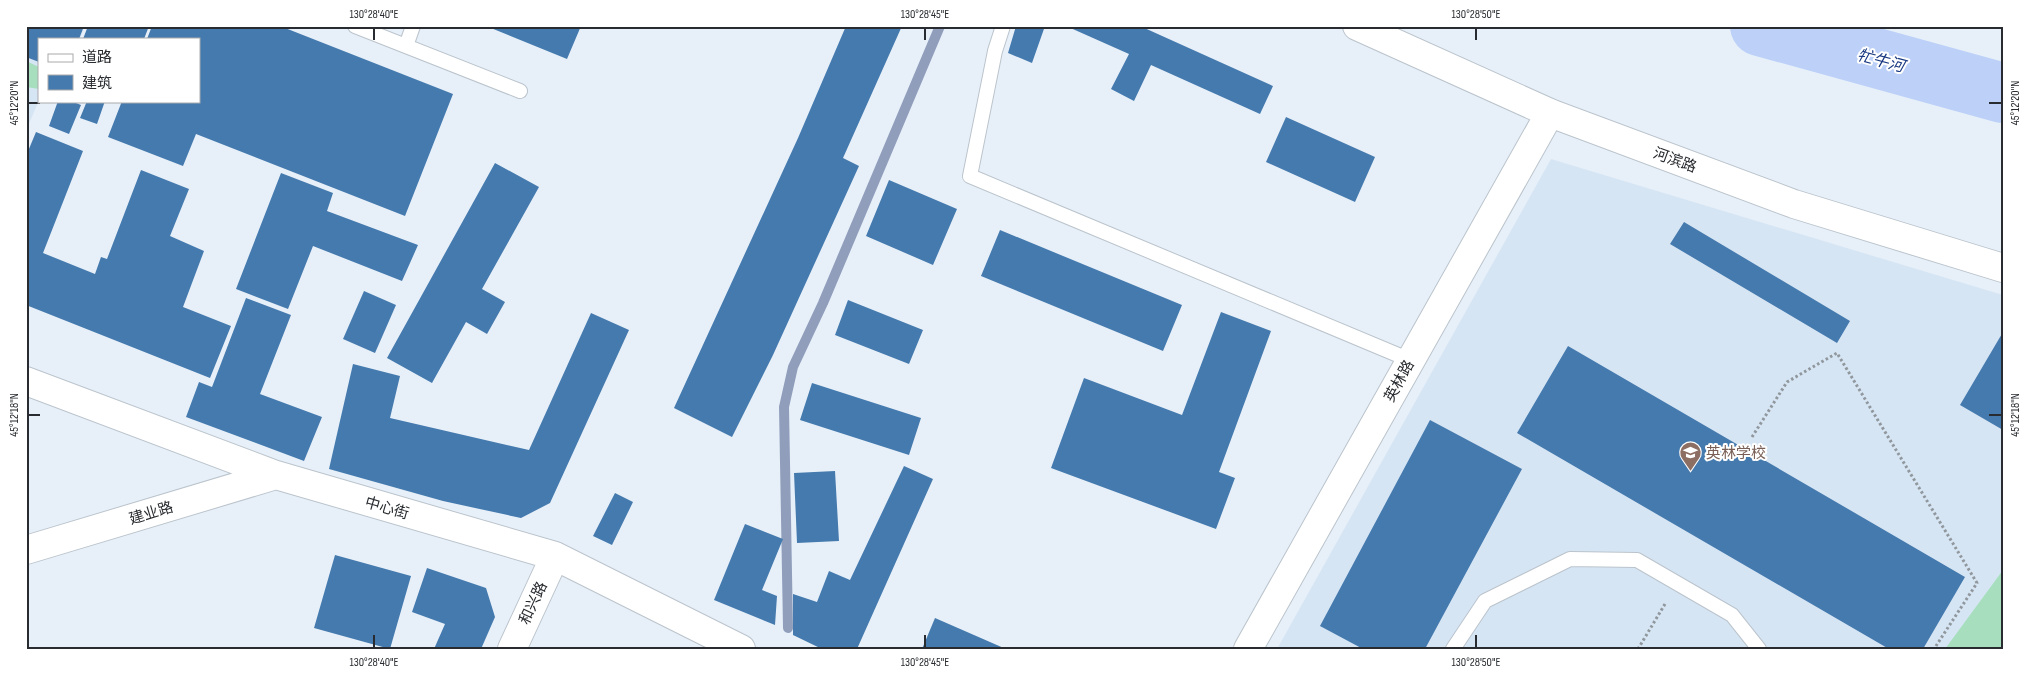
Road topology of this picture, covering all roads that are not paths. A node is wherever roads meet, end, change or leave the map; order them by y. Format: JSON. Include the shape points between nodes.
{"nodes":[{"id":1,"x":355,"y":26,"type":"edge"},
{"id":2,"x":413,"y":26,"type":"edge"},
{"id":3,"x":1003,"y":26,"type":"edge"},
{"id":4,"x":1357,"y":26,"type":"edge"},
{"id":5,"x":406,"y":46,"type":"junction"},
{"id":6,"x":520,"y":91,"type":"dead end"},
{"id":7,"x":1550,"y":113,"type":"junction"},
{"id":8,"x":2003,"y":268,"type":"edge"},
{"id":9,"x":1410,"y":360,"type":"junction"},
{"id":10,"x":26,"y":380,"type":"edge"},
{"id":11,"x":276,"y":476,"type":"junction"},
{"id":12,"x":26,"y":550,"type":"edge"},
{"id":13,"x":555,"y":556,"type":"junction"},
{"id":14,"x":512,"y":649,"type":"edge"},
{"id":15,"x":741,"y":649,"type":"edge"},
{"id":16,"x":1248,"y":649,"type":"edge"},
{"id":17,"x":1453,"y":649,"type":"edge"},
{"id":18,"x":1759,"y":649,"type":"edge"}],
"edges":[{"from":1,"to":5,"type":"lane"},
{"from":2,"to":5,"type":"lane"},
{"from":3,"to":9,"type":"lane","via":[[970,176]]},
{"from":4,"to":7,"type":"street","name":"河滨路"},
{"from":5,"to":6,"type":"lane"},
{"from":7,"to":8,"type":"street","name":"河滨路","via":[[1794,204]]},
{"from":7,"to":9,"type":"street","name":"英林路"},
{"from":9,"to":16,"type":"street","name":"英林路"},
{"from":10,"to":11,"type":"street","name":"中心街"},
{"from":11,"to":12,"type":"street","name":"建业路"},
{"from":11,"to":13,"type":"street","name":"中心街"},
{"from":13,"to":14,"type":"street","name":"和兴路"},
{"from":13,"to":15,"type":"street","name":"中心街"},
{"from":17,"to":18,"type":"lane","via":[[1485,601],[1570,559],[1637,560],[1732,615]]}]}
